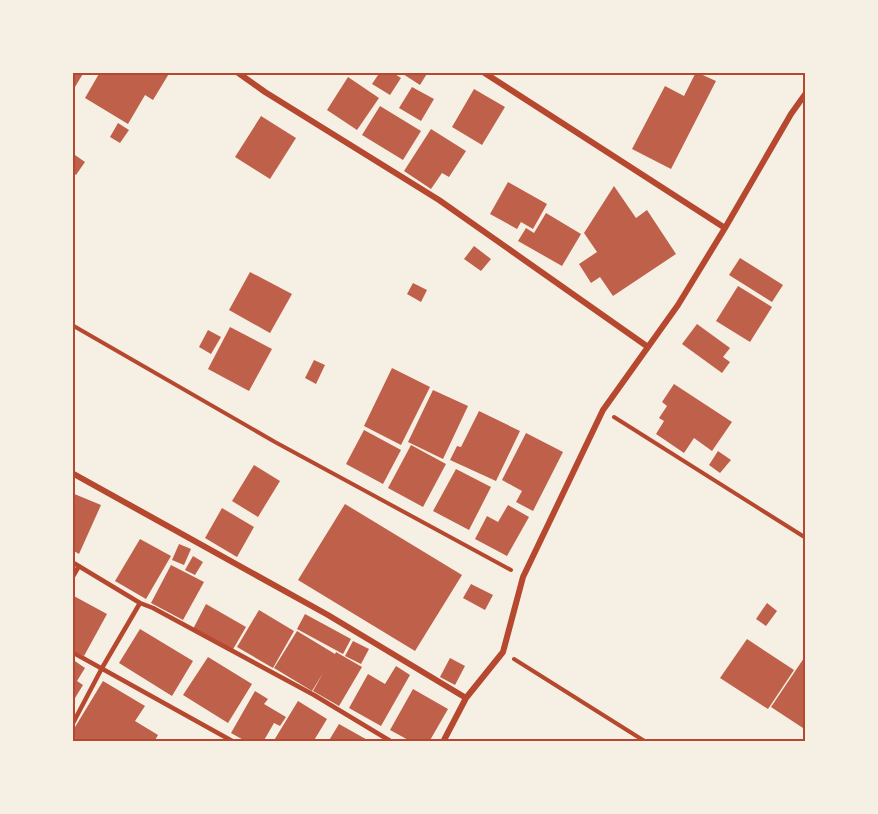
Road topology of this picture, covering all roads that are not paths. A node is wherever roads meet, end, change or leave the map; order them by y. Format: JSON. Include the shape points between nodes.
{"nodes":[{"id":1,"x":237,"y":72,"type":"edge"},
{"id":2,"x":483,"y":72,"type":"edge"},
{"id":3,"x":806,"y":93,"type":"edge"},
{"id":4,"x":725,"y":228,"type":"junction"},
{"id":5,"x":648,"y":347,"type":"junction"},
{"id":6,"x":72,"y":473,"type":"edge"},
{"id":7,"x":72,"y":562,"type":"edge"},
{"id":8,"x":80,"y":566,"type":"junction"},
{"id":9,"x":72,"y":578,"type":"edge"},
{"id":10,"x":140,"y":603,"type":"junction"},
{"id":11,"x":72,"y":652,"type":"edge"},
{"id":12,"x":102,"y":668,"type":"junction"},
{"id":13,"x":466,"y":698,"type":"junction"},
{"id":14,"x":72,"y":725,"type":"edge"},
{"id":15,"x":234,"y":742,"type":"edge"},
{"id":16,"x":392,"y":742,"type":"edge"},
{"id":17,"x":443,"y":742,"type":"edge"}],
"edges":[{"from":1,"to":5,"type":"street","via":[[439,200]]},
{"from":2,"to":4,"type":"street"},
{"from":3,"to":4,"type":"street"},
{"from":4,"to":5,"type":"street"},
{"from":5,"to":13,"type":"street","via":[[603,410],[523,577],[503,652]]},
{"from":6,"to":13,"type":"street","via":[[328,615]]},
{"from":7,"to":8,"type":"lane"},
{"from":8,"to":9,"type":"lane"},
{"from":8,"to":10,"type":"lane"},
{"from":10,"to":12,"type":"lane"},
{"from":10,"to":16,"type":"lane","via":[[314,695]]},
{"from":11,"to":12,"type":"lane"},
{"from":12,"to":14,"type":"lane"},
{"from":12,"to":15,"type":"lane"},
{"from":13,"to":17,"type":"street"}]}
